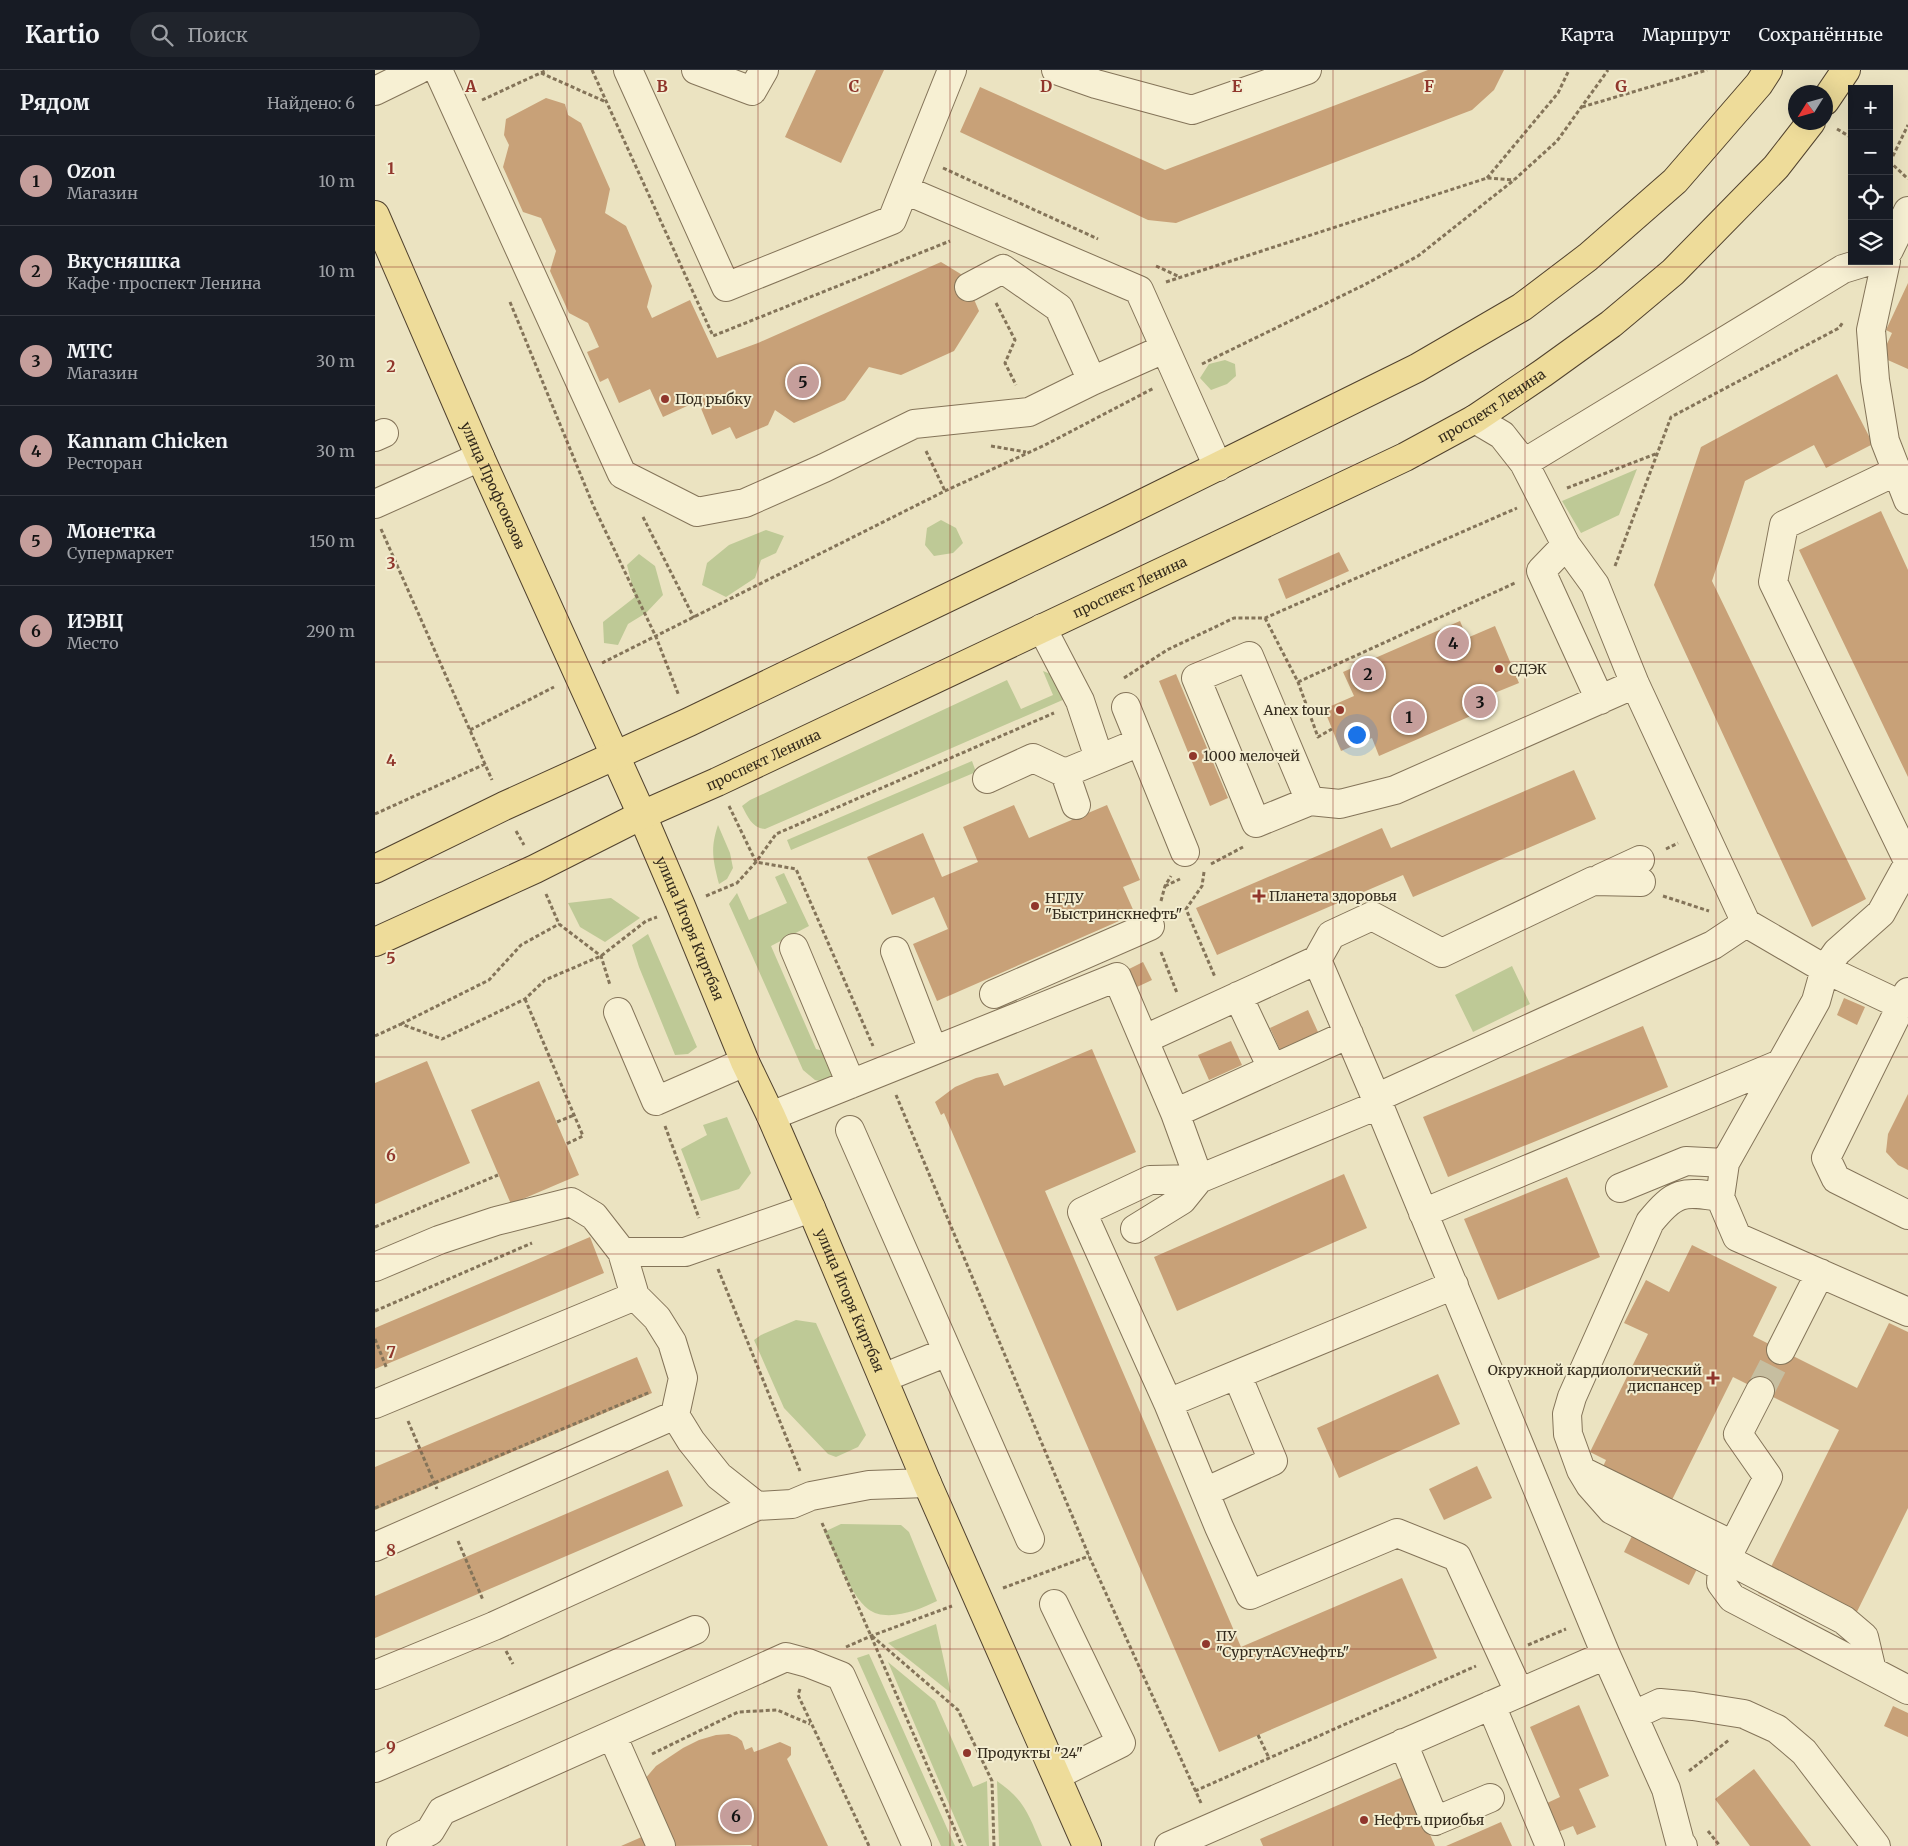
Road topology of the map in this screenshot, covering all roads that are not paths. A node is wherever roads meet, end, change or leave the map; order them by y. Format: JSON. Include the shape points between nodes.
{"nodes":[{"id":1,"x":418,"y":70,"type":"edge"},
{"id":2,"x":438,"y":70,"type":"edge"},
{"id":3,"x":628,"y":70,"type":"edge"},
{"id":4,"x":695,"y":70,"type":"edge"},
{"id":5,"x":764,"y":70,"type":"edge"},
{"id":6,"x":952,"y":70,"type":"edge"},
{"id":7,"x":1056,"y":70,"type":"edge"},
{"id":8,"x":1307,"y":70,"type":"edge"},
{"id":9,"x":1768,"y":70,"type":"edge"},
{"id":10,"x":1847,"y":70,"type":"edge"},
{"id":11,"x":1833,"y":90,"type":"edge"},
{"id":12,"x":375,"y":92,"type":"edge"},
{"id":13,"x":1805,"y":130,"type":"edge"},
{"id":14,"x":905,"y":190,"type":"junction"},
{"id":15,"x":1908,"y":211,"type":"edge"},
{"id":16,"x":375,"y":215,"type":"edge"},
{"id":17,"x":1893,"y":242,"type":"edge"},
{"id":18,"x":1856,"y":265,"type":"edge"},
{"id":19,"x":1885,"y":265,"type":"edge"},
{"id":20,"x":977,"y":283,"type":"road end"},
{"id":21,"x":1164,"y":349,"type":"junction"},
{"id":22,"x":1092,"y":381,"type":"junction"},
{"id":23,"x":1475,"y":419,"type":"junction"},
{"id":24,"x":480,"y":457,"type":"junction"},
{"id":25,"x":1524,"y":463,"type":"junction"},
{"id":26,"x":1217,"y":468,"type":"junction"},
{"id":27,"x":1903,"y":474,"type":"edge"},
{"id":28,"x":1908,"y":500,"type":"edge"},
{"id":29,"x":377,"y":514,"type":"edge"},
{"id":30,"x":1566,"y":545,"type":"junction"},
{"id":31,"x":1042,"y":628,"type":"junction"},
{"id":32,"x":1635,"y":684,"type":"junction"},
{"id":33,"x":1600,"y":700,"type":"junction"},
{"id":34,"x":1126,"y":707,"type":"dead end"},
{"id":35,"x":1140,"y":742,"type":"junction"},
{"id":36,"x":615,"y":755,"type":"junction"},
{"id":37,"x":1099,"y":758,"type":"junction"},
{"id":38,"x":1065,"y":773,"type":"junction"},
{"id":39,"x":987,"y":779,"type":"dead end"},
{"id":40,"x":1309,"y":801,"type":"junction"},
{"id":41,"x":1076,"y":805,"type":"dead end"},
{"id":42,"x":642,"y":815,"type":"junction"},
{"id":43,"x":1185,"y":852,"type":"road end"},
{"id":44,"x":1908,"y":862,"type":"edge"},
{"id":45,"x":375,"y":869,"type":"edge"},
{"id":46,"x":1640,"y":871,"type":"road end"},
{"id":47,"x":1745,"y":923,"type":"junction"},
{"id":48,"x":1150,"y":926,"type":"road end"},
{"id":49,"x":375,"y":942,"type":"edge"},
{"id":50,"x":794,"y":948,"type":"dead end"},
{"id":51,"x":895,"y":950,"type":"dead end"},
{"id":52,"x":1317,"y":960,"type":"junction"},
{"id":53,"x":1825,"y":968,"type":"junction"},
{"id":54,"x":1905,"y":998,"type":"edge"},
{"id":55,"x":1232,"y":999,"type":"junction"},
{"id":56,"x":619,"y":1012,"type":"road end"},
{"id":57,"x":1004,"y":1021,"type":"junction"},
{"id":58,"x":1349,"y":1034,"type":"junction"},
{"id":59,"x":1145,"y":1039,"type":"junction"},
{"id":60,"x":933,"y":1050,"type":"junction"},
{"id":61,"x":745,"y":1062,"type":"junction"},
{"id":62,"x":1780,"y":1064,"type":"junction"},
{"id":63,"x":1272,"y":1068,"type":"junction"},
{"id":64,"x":851,"y":1084,"type":"junction"},
{"id":65,"x":1377,"y":1101,"type":"junction"},
{"id":66,"x":1175,"y":1113,"type":"junction"},
{"id":67,"x":771,"y":1116,"type":"junction"},
{"id":68,"x":850,"y":1130,"type":"dead end"},
{"id":69,"x":1725,"y":1162,"type":"junction"},
{"id":70,"x":1199,"y":1179,"type":"junction"},
{"id":71,"x":1620,"y":1188,"type":"dead end"},
{"id":72,"x":1720,"y":1197,"type":"junction"},
{"id":73,"x":811,"y":1208,"type":"junction"},
{"id":74,"x":1423,"y":1213,"type":"junction"},
{"id":75,"x":1908,"y":1215,"type":"edge"},
{"id":76,"x":1135,"y":1228,"type":"dead end"},
{"id":77,"x":622,"y":1252,"type":"junction"},
{"id":78,"x":375,"y":1267,"type":"edge"},
{"id":79,"x":1820,"y":1273,"type":"junction"},
{"id":80,"x":1454,"y":1285,"type":"junction"},
{"id":81,"x":635,"y":1296,"type":"junction"},
{"id":82,"x":1908,"y":1312,"type":"edge"},
{"id":83,"x":1781,"y":1350,"type":"tunnel mouth"},
{"id":84,"x":947,"y":1352,"type":"junction"},
{"id":85,"x":1237,"y":1375,"type":"junction"},
{"id":86,"x":883,"y":1378,"type":"junction"},
{"id":87,"x":1760,"y":1391,"type":"tunnel mouth"},
{"id":88,"x":1168,"y":1403,"type":"junction"},
{"id":89,"x":375,"y":1404,"type":"edge"},
{"id":90,"x":675,"y":1415,"type":"junction"},
{"id":91,"x":927,"y":1483,"type":"junction"},
{"id":92,"x":1205,"y":1492,"type":"junction"},
{"id":93,"x":757,"y":1506,"type":"junction"},
{"id":94,"x":1030,"y":1539,"type":"dead end"},
{"id":95,"x":375,"y":1547,"type":"edge"},
{"id":96,"x":1727,"y":1557,"type":"junction"},
{"id":97,"x":1053,"y":1604,"type":"dead end"},
{"id":98,"x":695,"y":1630,"type":"dead end"},
{"id":99,"x":1606,"y":1654,"type":"junction"},
{"id":100,"x":375,"y":1675,"type":"edge"},
{"id":101,"x":1908,"y":1690,"type":"edge"},
{"id":102,"x":1519,"y":1692,"type":"junction"},
{"id":103,"x":1491,"y":1705,"type":"junction"},
{"id":104,"x":1633,"y":1714,"type":"junction"},
{"id":105,"x":612,"y":1735,"type":"junction"},
{"id":106,"x":1403,"y":1744,"type":"junction"},
{"id":107,"x":375,"y":1768,"type":"edge"},
{"id":108,"x":1057,"y":1775,"type":"junction"},
{"id":109,"x":1490,"y":1798,"type":"dead end"},
{"id":110,"x":433,"y":1839,"type":"edge"},
{"id":111,"x":401,"y":1846,"type":"edge"},
{"id":112,"x":661,"y":1846,"type":"edge"},
{"id":113,"x":917,"y":1846,"type":"edge"},
{"id":114,"x":1087,"y":1846,"type":"edge"},
{"id":115,"x":1169,"y":1846,"type":"edge"},
{"id":116,"x":1550,"y":1846,"type":"edge"},
{"id":117,"x":1683,"y":1846,"type":"edge"},
{"id":118,"x":1875,"y":1846,"type":"edge"}],
"edges":[{"from":1,"to":12,"type":"lane"},
{"from":2,"to":22,"type":"lane","via":[[622,474],[697,512],[745,503],[914,424],[1029,412]]},
{"from":3,"to":14,"type":"lane","via":[[726,287],[892,220]]},
{"from":4,"to":5,"type":"lane","via":[[752,92]]},
{"from":6,"to":14,"type":"lane"},
{"from":7,"to":8,"type":"lane","via":[[1192,110]]},
{"from":9,"to":26,"type":"main road","via":[[1675,181],[1588,256],[1522,307],[1417,368]]},
{"from":10,"to":11,"type":"main road"},
{"from":13,"to":23,"type":"main road","name":"проспект Ленина","via":[[1776,167],[1673,272],[1604,329]]},
{"from":14,"to":21,"type":"lane","via":[[1139,290]]},
{"from":15,"to":17,"type":"lane"},
{"from":16,"to":24,"type":"main road","name":"улица Профсоюзов"},
{"from":18,"to":25,"type":"lane","via":[[1843,269]]},
{"from":19,"to":27,"type":"lane","via":[[1871,330],[1875,380],[1885,440]]},
{"from":20,"to":22,"type":"lane","via":[[1003,269],[1059,308]]},
{"from":21,"to":22,"type":"lane"},
{"from":21,"to":26,"type":"lane"},
{"from":23,"to":25,"type":"lane","via":[[1502,435]]},
{"from":23,"to":31,"type":"main road","name":"проспект Ленина","via":[[1405,457]]},
{"from":24,"to":29,"type":"lane"},
{"from":24,"to":36,"type":"main road","name":"улица Профсоюзов"},
{"from":25,"to":30,"type":"lane"},
{"from":26,"to":36,"type":"main road"},
{"from":27,"to":28,"type":"lane"},
{"from":27,"to":44,"type":"lane","via":[[1784,525],[1773,582]]},
{"from":30,"to":32,"type":"lane","via":[[1595,585]]},
{"from":30,"to":33,"type":"lane","via":[[1541,571]]},
{"from":31,"to":37,"type":"lane","via":[[1080,702]]},
{"from":31,"to":42,"type":"main road","name":"проспект Ленина"},
{"from":32,"to":33,"type":"lane"},
{"from":32,"to":47,"type":"lane"},
{"from":33,"to":40,"type":"lane","via":[[1395,790],[1340,804]]},
{"from":34,"to":35,"type":"lane"},
{"from":35,"to":37,"type":"lane"},
{"from":35,"to":43,"type":"lane"},
{"from":36,"to":42,"type":"main road","name":"улица Игоря Киртбая"},
{"from":36,"to":45,"type":"main road"},
{"from":37,"to":38,"type":"lane"},
{"from":38,"to":39,"type":"lane","via":[[1033,758]]},
{"from":38,"to":41,"type":"lane"},
{"from":40,"to":40,"type":"lane","via":[[1249,656],[1196,678],[1256,823]]},
{"from":42,"to":49,"type":"main road","name":"проспект Ленина","via":[[535,869]]},
{"from":42,"to":61,"type":"main road","name":"улица Игоря Киртбая"},
{"from":44,"to":53,"type":"lane","via":[[1881,913],[1837,952]]},
{"from":46,"to":52,"type":"lane","via":[[1593,881],[1442,953],[1372,916],[1331,935]]},
{"from":47,"to":53,"type":"lane"},
{"from":47,"to":65,"type":"lane","via":[[1713,945]]},
{"from":48,"to":57,"type":"lane","via":[[991,987]]},
{"from":50,"to":64,"type":"lane"},
{"from":51,"to":60,"type":"lane"},
{"from":52,"to":55,"type":"lane"},
{"from":52,"to":58,"type":"lane"},
{"from":53,"to":54,"type":"lane"},
{"from":53,"to":62,"type":"lane","via":[[1816,1001]]},
{"from":54,"to":75,"type":"lane","via":[[1827,1158],[1836,1179]]},
{"from":55,"to":59,"type":"lane"},
{"from":55,"to":63,"type":"lane"},
{"from":56,"to":61,"type":"lane","via":[[656,1101]]},
{"from":57,"to":59,"type":"lane","via":[[1117,977]]},
{"from":57,"to":60,"type":"lane"},
{"from":58,"to":63,"type":"lane"},
{"from":58,"to":65,"type":"lane"},
{"from":59,"to":66,"type":"lane"},
{"from":60,"to":64,"type":"lane"},
{"from":61,"to":67,"type":"main road","name":"улица Игоря Киртбая"},
{"from":62,"to":69,"type":"lane"},
{"from":62,"to":74,"type":"lane"},
{"from":63,"to":66,"type":"lane"},
{"from":64,"to":67,"type":"lane"},
{"from":65,"to":70,"type":"lane"},
{"from":65,"to":74,"type":"lane"},
{"from":66,"to":70,"type":"lane"},
{"from":67,"to":73,"type":"main road","name":"улица Игоря Киртбая"},
{"from":68,"to":84,"type":"lane"},
{"from":69,"to":71,"type":"lane","via":[[1686,1161]]},
{"from":69,"to":72,"type":"lane"},
{"from":70,"to":76,"type":"lane","via":[[1182,1200]]},
{"from":70,"to":88,"type":"lane","via":[[1150,1180],[1082,1212]]},
{"from":72,"to":79,"type":"lane","via":[[1737,1237]]},
{"from":72,"to":96,"type":"lane","via":[[1693,1192],[1681,1194],[1669,1200],[1650,1222],[1572,1396],[1567,1414],[1568,1434],[1581,1470]]},
{"from":73,"to":77,"type":"lane","via":[[685,1252]]},
{"from":73,"to":86,"type":"main road","name":"улица Игоря Киртбая"},
{"from":74,"to":80,"type":"lane"},
{"from":77,"to":78,"type":"lane","via":[[594,1216],[571,1202],[496,1221]]},
{"from":77,"to":81,"type":"lane"},
{"from":79,"to":82,"type":"lane"},
{"from":79,"to":83,"type":"lane"},
{"from":80,"to":85,"type":"lane"},
{"from":80,"to":99,"type":"lane"},
{"from":81,"to":89,"type":"lane"},
{"from":81,"to":90,"type":"lane","via":[[657,1318],[672,1342],[683,1378]]},
{"from":84,"to":86,"type":"lane"},
{"from":84,"to":94,"type":"lane"},
{"from":85,"to":88,"type":"lane"},
{"from":85,"to":92,"type":"lane","via":[[1273,1461]]},
{"from":86,"to":91,"type":"main road","name":"улица Игоря Киртбая"},
{"from":87,"to":96,"type":"lane","via":[[1738,1434],[1768,1477]]},
{"from":88,"to":92,"type":"lane"},
{"from":90,"to":93,"type":"lane","via":[[719,1476]]},
{"from":90,"to":95,"type":"lane"},
{"from":91,"to":93,"type":"lane","via":[[869,1485],[811,1496],[792,1504]]},
{"from":91,"to":108,"type":"main road","name":"улица Игоря Киртбая"},
{"from":92,"to":102,"type":"lane","via":[[1250,1595],[1397,1533],[1457,1557]]},
{"from":93,"to":100,"type":"lane","via":[[494,1626]]},
{"from":96,"to":101,"type":"lane","via":[[1844,1620],[1864,1637],[1872,1672]]},
{"from":97,"to":108,"type":"lane","via":[[1121,1743]]},
{"from":98,"to":107,"type":"lane"},
{"from":99,"to":102,"type":"lane"},
{"from":99,"to":104,"type":"lane"},
{"from":102,"to":103,"type":"lane"},
{"from":103,"to":106,"type":"lane"},
{"from":103,"to":116,"type":"lane"},
{"from":104,"to":117,"type":"lane","via":[[1666,1789]]},
{"from":104,"to":118,"type":"lane","via":[[1660,1703],[1744,1714],[1777,1729],[1804,1752]]},
{"from":105,"to":110,"type":"lane","via":[[442,1811]]},
{"from":105,"to":112,"type":"lane"},
{"from":105,"to":113,"type":"lane","via":[[786,1657],[808,1663],[841,1676]]},
{"from":106,"to":109,"type":"lane","via":[[1435,1821]]},
{"from":106,"to":115,"type":"lane"},
{"from":108,"to":114,"type":"main road","name":"улица Игоря Киртбая"},
{"from":110,"to":111,"type":"lane"}]}
